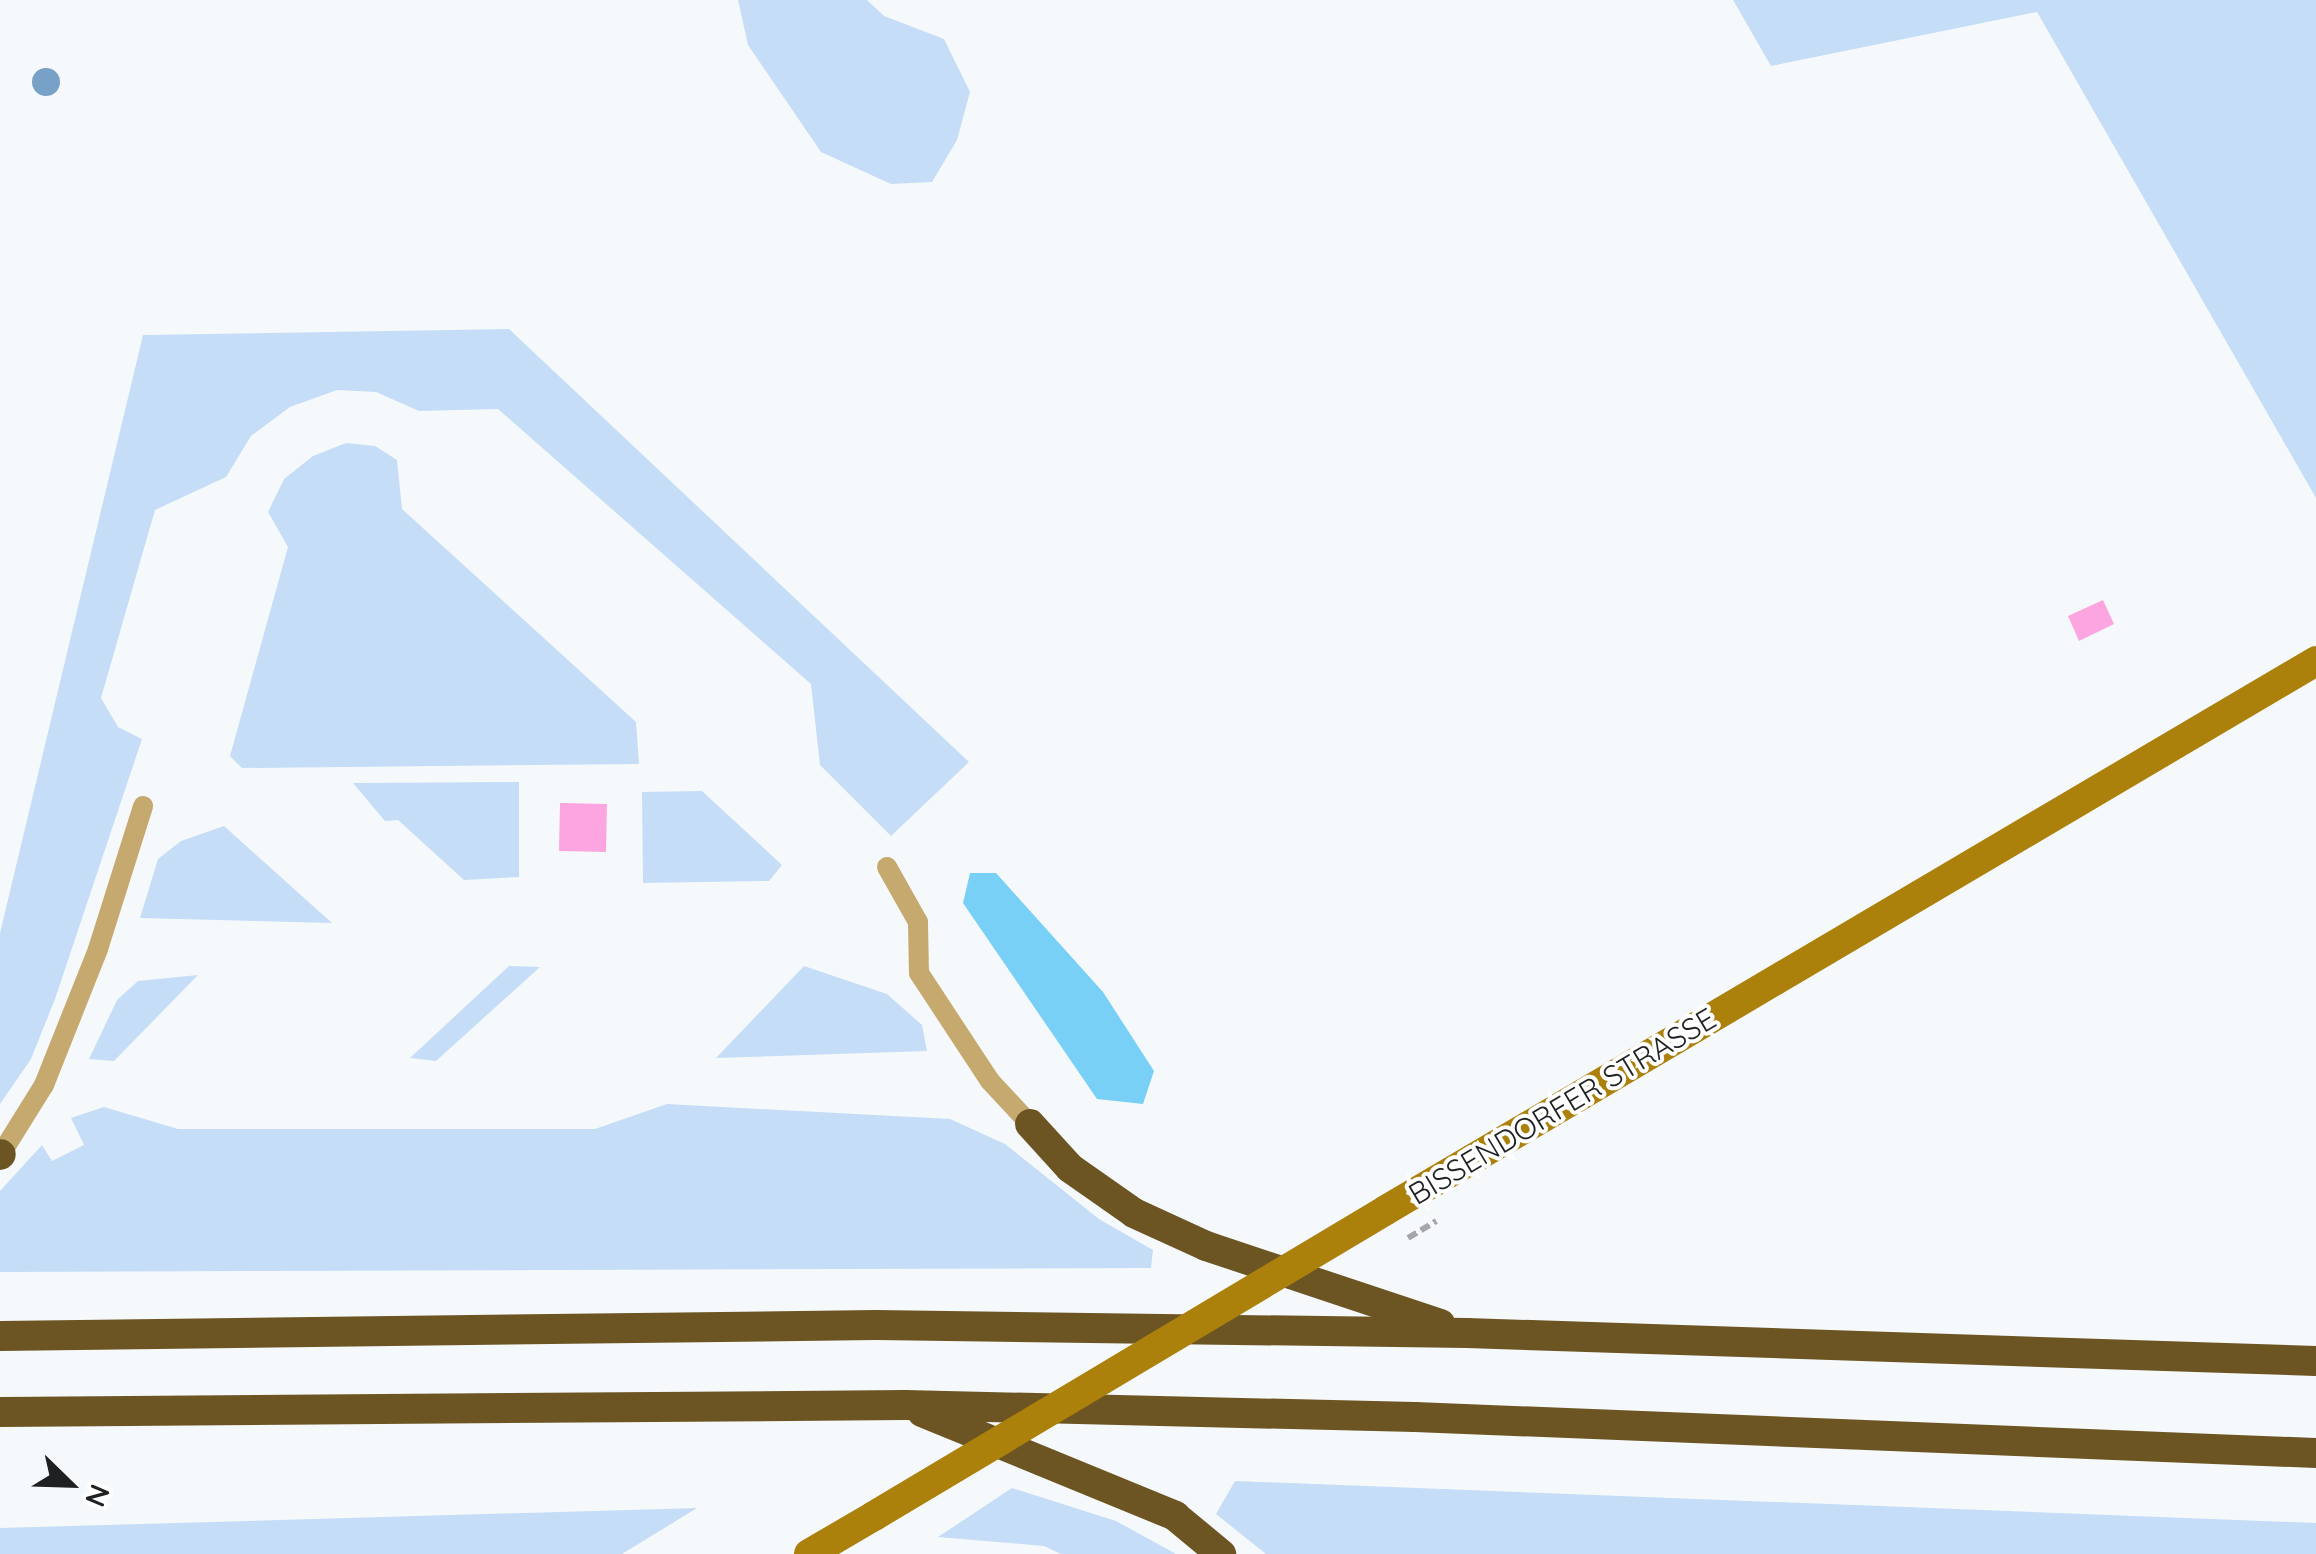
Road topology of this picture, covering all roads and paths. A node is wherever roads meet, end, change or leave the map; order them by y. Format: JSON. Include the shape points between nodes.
{"nodes":[{"id":1,"x":2316,"y":661,"type":"edge"},
{"id":2,"x":143,"y":806,"type":"dead end"},
{"id":3,"x":887,"y":867,"type":"dead end"},
{"id":4,"x":1030,"y":1124,"type":"joint"},
{"id":5,"x":0,"y":1154,"type":"edge"},
{"id":6,"x":1466,"y":1333,"type":"junction"},
{"id":7,"x":0,"y":1336,"type":"edge"},
{"id":8,"x":2316,"y":1361,"type":"edge"},
{"id":9,"x":906,"y":1405,"type":"junction"},
{"id":10,"x":0,"y":1412,"type":"edge"},
{"id":11,"x":2316,"y":1453,"type":"edge"},
{"id":12,"x":809,"y":1554,"type":"edge"},
{"id":13,"x":1221,"y":1554,"type":"edge"}],
"edges":[{"from":1,"to":12,"type":"main road","name":"BISSENDORFER STRASSE","bridge":true},
{"from":2,"to":5,"type":"lane","via":[[98,949],[44,1086]]},
{"from":3,"to":4,"type":"lane","via":[[918,922],[919,973],[990,1081]]},
{"from":4,"to":6,"type":"highway","via":[[1070,1168],[1134,1213],[1206,1246]]},
{"from":6,"to":7,"type":"highway","via":[[856,1325]]},
{"from":6,"to":8,"type":"highway"},
{"from":9,"to":10,"type":"highway"},
{"from":9,"to":11,"type":"highway","via":[[1415,1416]]},
{"from":9,"to":13,"type":"highway","via":[[1175,1516]]}]}
